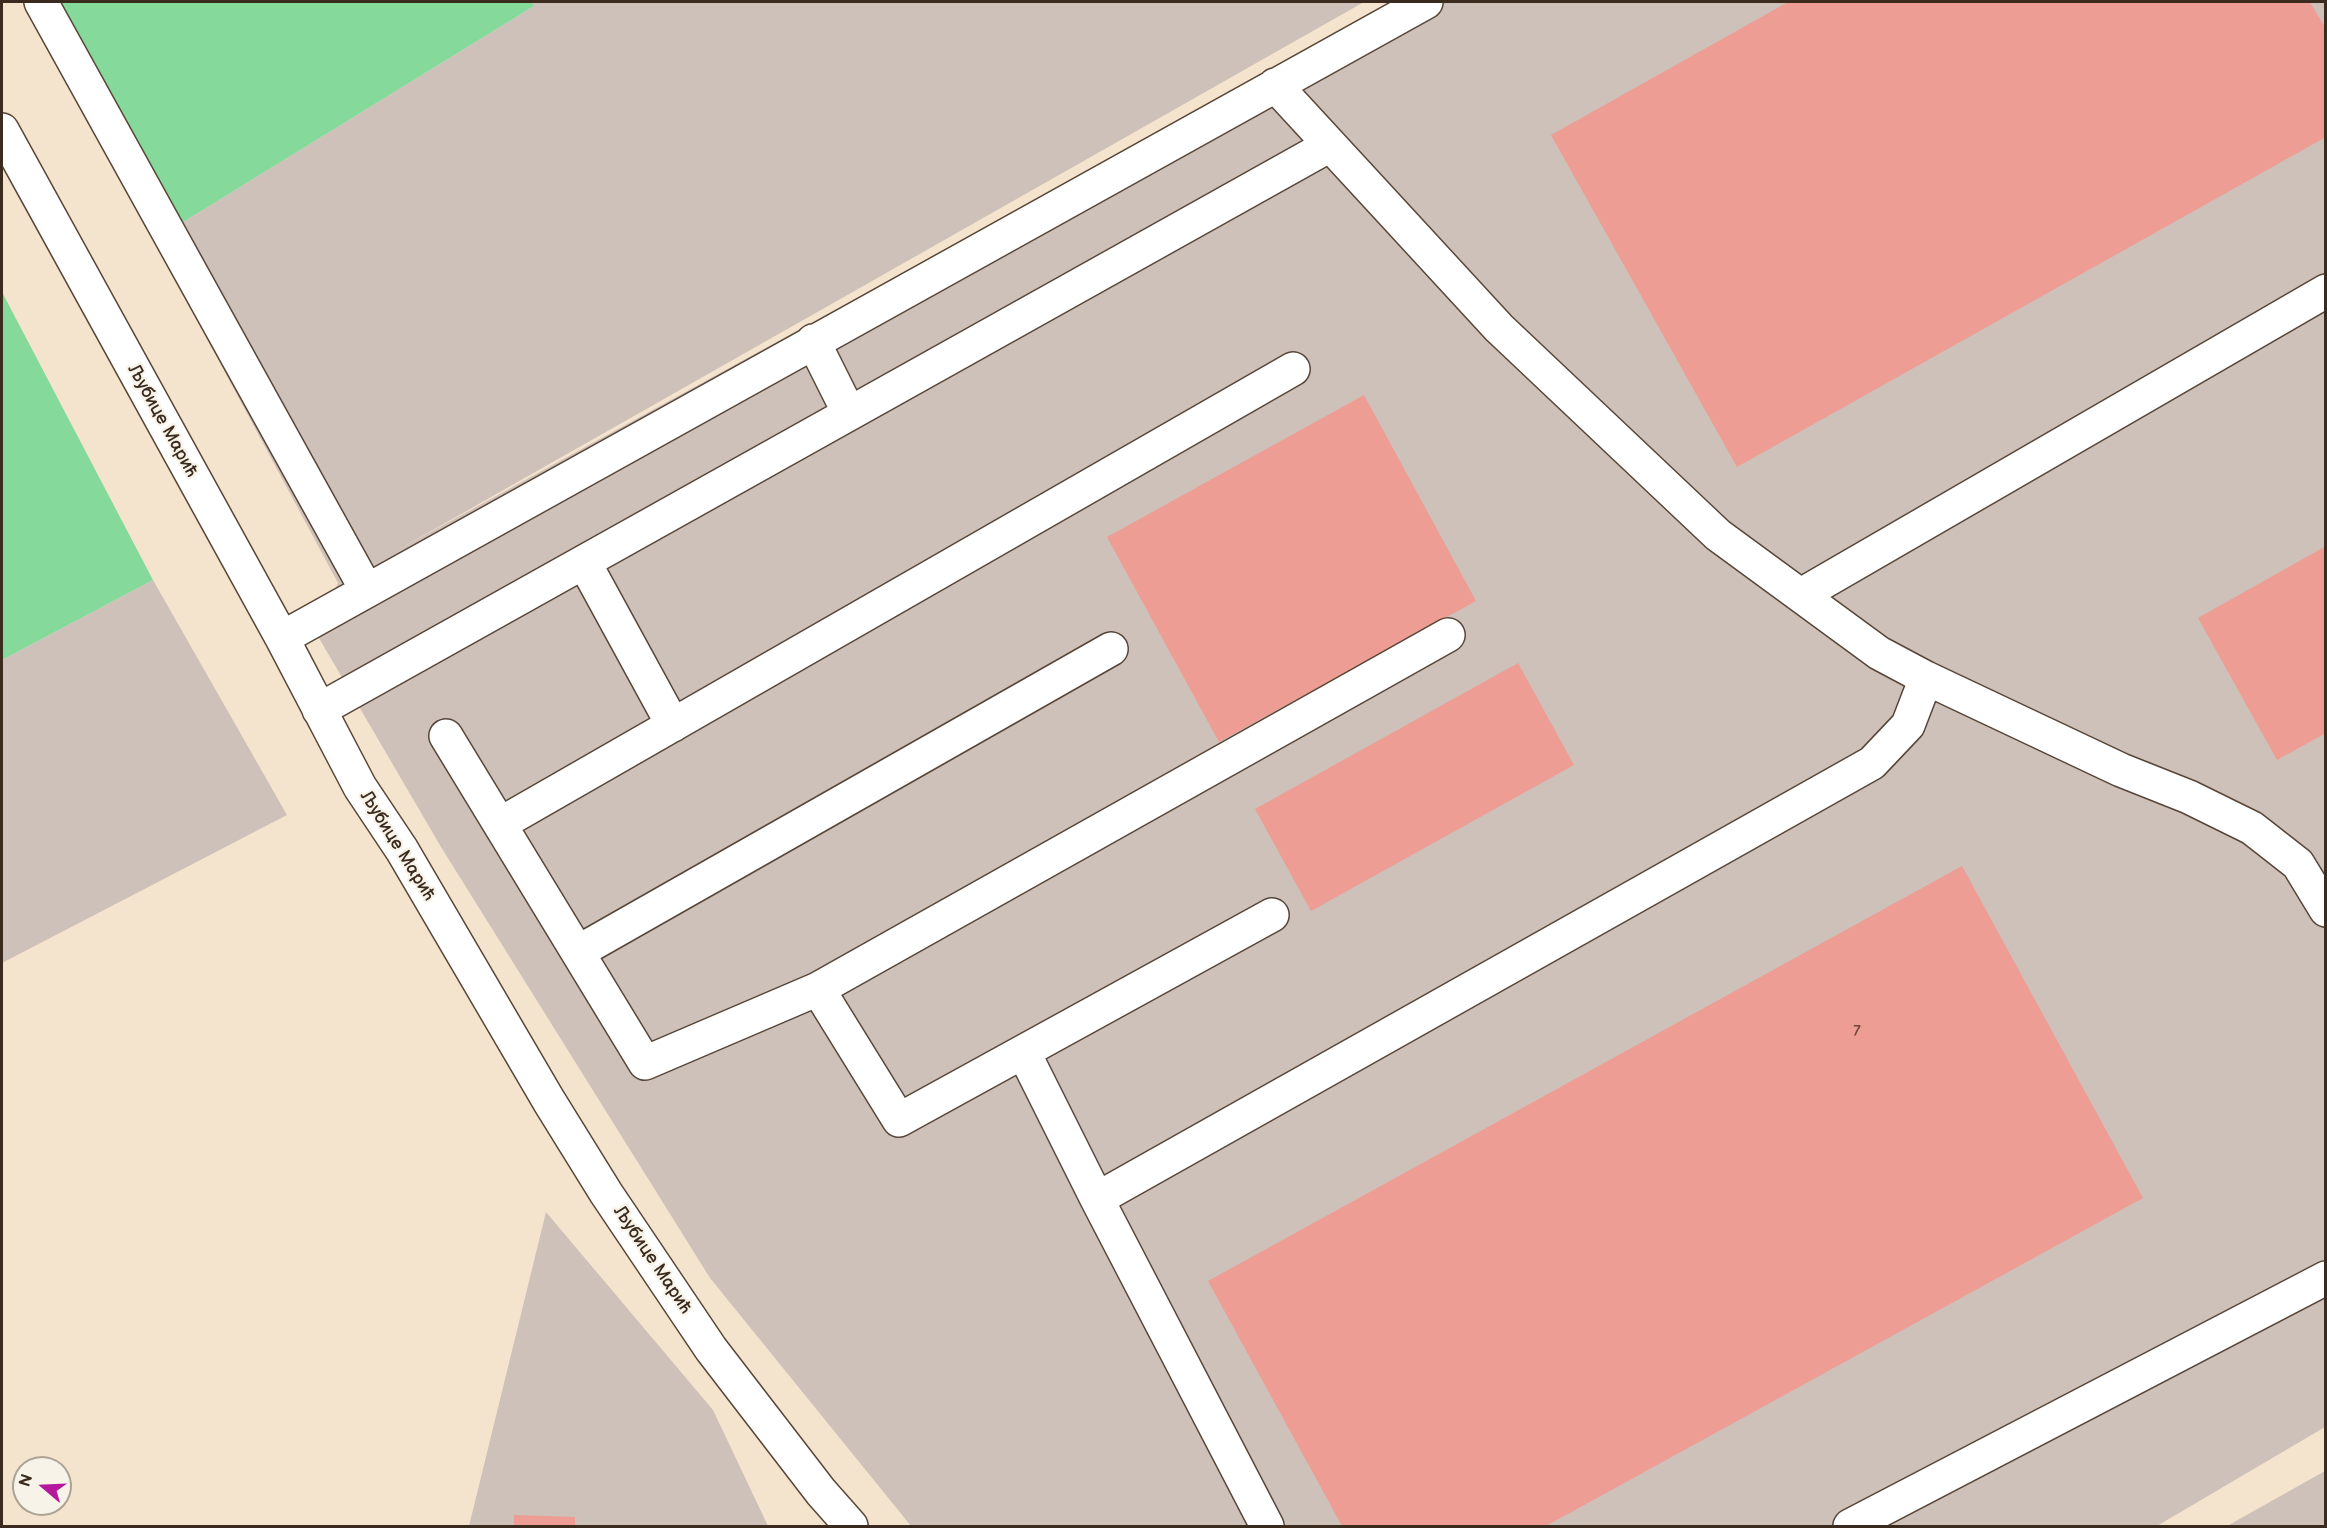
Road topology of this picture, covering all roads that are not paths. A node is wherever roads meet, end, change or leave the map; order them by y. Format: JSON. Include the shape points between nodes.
{"nodes":[{"id":1,"x":41,"y":2,"type":"edge"},
{"id":2,"x":1426,"y":2,"type":"edge"},
{"id":3,"x":1275,"y":85,"type":"junction"},
{"id":4,"x":1330,"y":145,"type":"junction"},
{"id":5,"x":5,"y":146,"type":"edge"},
{"id":6,"x":2325,"y":291,"type":"edge"},
{"id":7,"x":813,"y":341,"type":"junction"},
{"id":8,"x":1293,"y":369,"type":"dead end"},
{"id":9,"x":849,"y":413,"type":"junction"},
{"id":10,"x":584,"y":562,"type":"junction"},
{"id":11,"x":366,"y":589,"type":"junction"},
{"id":12,"x":1801,"y":595,"type":"junction"},
{"id":13,"x":1448,"y":635,"type":"dead end"},
{"id":14,"x":282,"y":638,"type":"junction"},
{"id":15,"x":1112,"y":649,"type":"dead end"},
{"id":16,"x":1926,"y":678,"type":"junction"},
{"id":17,"x":319,"y":710,"type":"junction"},
{"id":18,"x":673,"y":725,"type":"junction"},
{"id":19,"x":446,"y":736,"type":"dead end"},
{"id":20,"x":500,"y":824,"type":"junction"},
{"id":21,"x":2325,"y":910,"type":"edge"},
{"id":22,"x":1272,"y":915,"type":"dead end"},
{"id":23,"x":578,"y":952,"type":"junction"},
{"id":24,"x":819,"y":988,"type":"junction"},
{"id":25,"x":1024,"y":1053,"type":"junction"},
{"id":26,"x":1097,"y":1199,"type":"junction"},
{"id":27,"x":2325,"y":1278,"type":"edge"},
{"id":28,"x":851,"y":1527,"type":"edge"},
{"id":29,"x":1267,"y":1527,"type":"edge"},
{"id":30,"x":1851,"y":1527,"type":"edge"}],
"edges":[{"from":1,"to":11,"type":"street"},
{"from":2,"to":3,"type":"street"},
{"from":3,"to":4,"type":"street"},
{"from":3,"to":7,"type":"street"},
{"from":4,"to":9,"type":"street"},
{"from":4,"to":12,"type":"street","via":[[1499,328],[1718,535]]},
{"from":5,"to":14,"type":"street","name":"Љубице Марић"},
{"from":6,"to":12,"type":"street"},
{"from":7,"to":9,"type":"street"},
{"from":7,"to":11,"type":"street"},
{"from":8,"to":18,"type":"street"},
{"from":9,"to":10,"type":"street"},
{"from":10,"to":17,"type":"street"},
{"from":10,"to":18,"type":"street"},
{"from":11,"to":14,"type":"street"},
{"from":12,"to":16,"type":"street","via":[[1879,653]]},
{"from":13,"to":24,"type":"street"},
{"from":14,"to":17,"type":"street","name":"Љубице Марић"},
{"from":15,"to":23,"type":"street"},
{"from":16,"to":21,"type":"street","via":[[2252,828],[2298,864]]},
{"from":16,"to":26,"type":"street","via":[[1908,725],[1872,763]]},
{"from":17,"to":28,"type":"street","name":"Љубице Марић","via":[[360,787],[402,850],[606,1193],[711,1349]]},
{"from":18,"to":20,"type":"street"},
{"from":19,"to":20,"type":"street"},
{"from":20,"to":23,"type":"street"},
{"from":22,"to":25,"type":"street"},
{"from":23,"to":24,"type":"street","via":[[645,1063]]},
{"from":24,"to":25,"type":"street","via":[[899,1120]]},
{"from":25,"to":26,"type":"street"},
{"from":26,"to":29,"type":"street"},
{"from":27,"to":30,"type":"street"}]}
